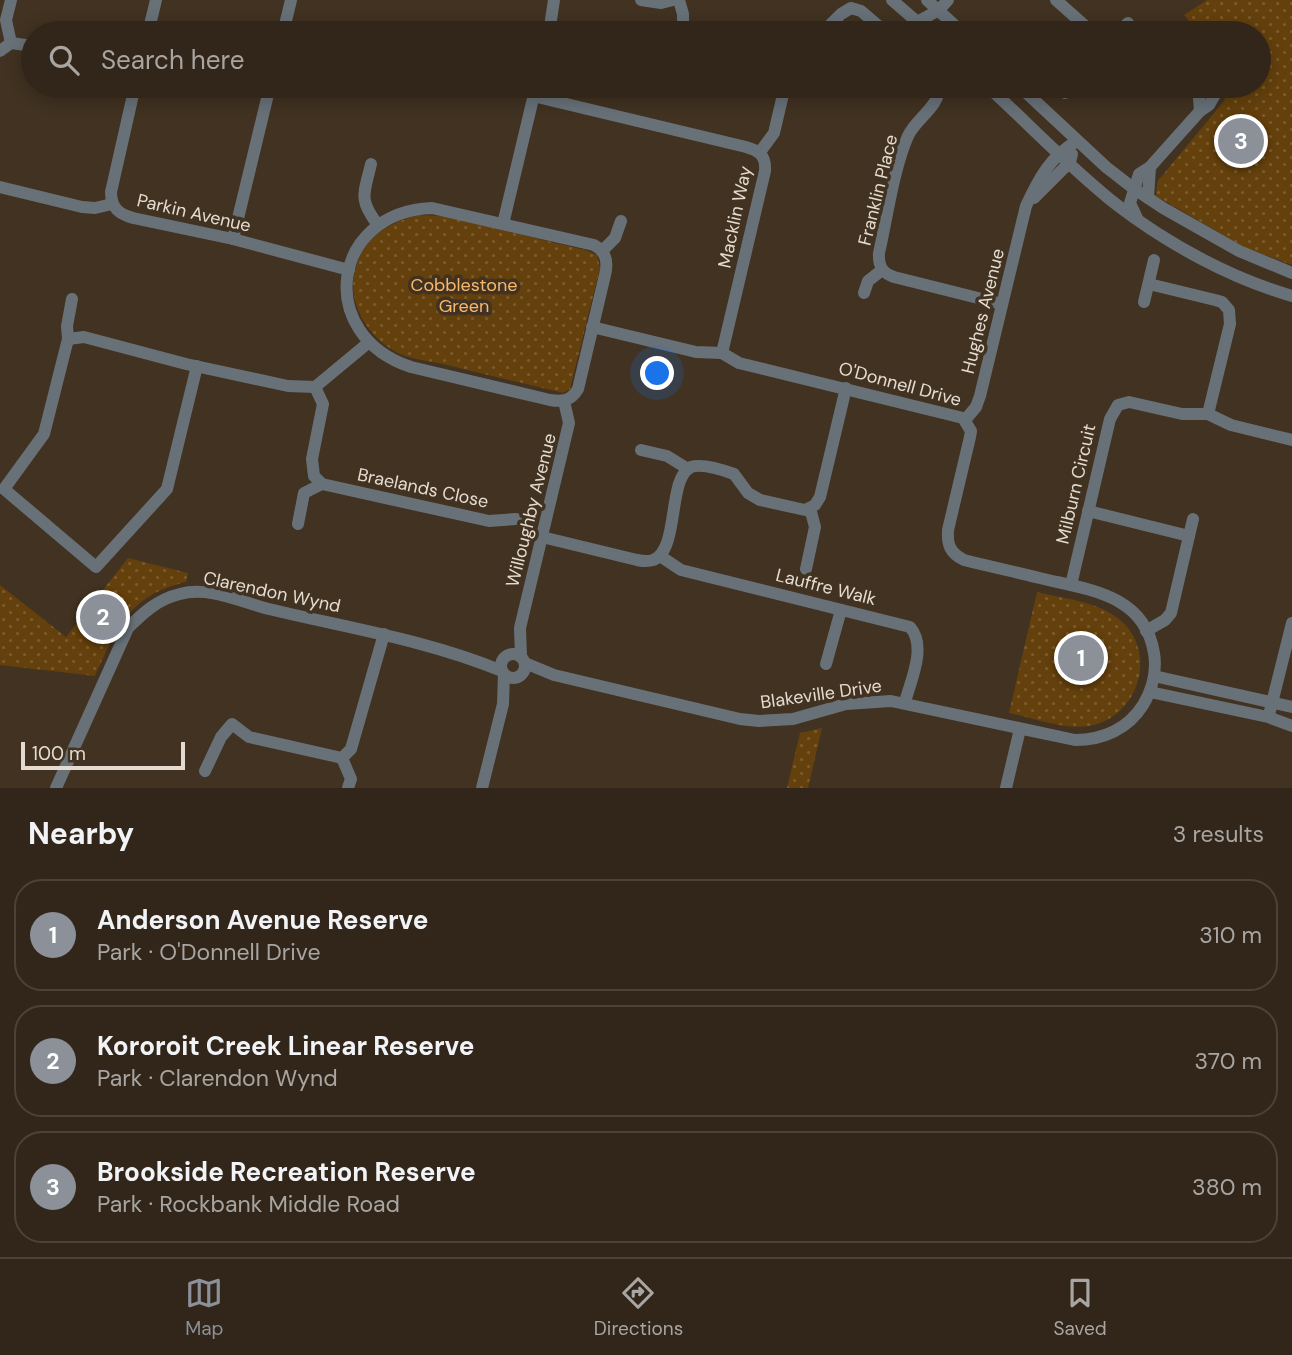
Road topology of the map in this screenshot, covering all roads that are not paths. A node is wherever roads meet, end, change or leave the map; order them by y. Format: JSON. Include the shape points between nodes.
{"nodes":[{"id":1,"x":11,"y":0,"type":"edge"},
{"id":2,"x":156,"y":0,"type":"edge"},
{"id":3,"x":291,"y":0,"type":"edge"},
{"id":4,"x":554,"y":0,"type":"edge"},
{"id":5,"x":560,"y":0,"type":"edge"},
{"id":6,"x":641,"y":0,"type":"edge"},
{"id":7,"x":673,"y":0,"type":"edge"},
{"id":8,"x":678,"y":0,"type":"edge"},
{"id":9,"x":892,"y":0,"type":"edge"},
{"id":10,"x":927,"y":0,"type":"edge"},
{"id":11,"x":1056,"y":0,"type":"edge"},
{"id":12,"x":943,"y":5,"type":"edge"},
{"id":13,"x":553,"y":16,"type":"junction"},
{"id":14,"x":151,"y":21,"type":"edge"},
{"id":15,"x":286,"y":21,"type":"edge"},
{"id":16,"x":552,"y":21,"type":"edge"},
{"id":17,"x":683,"y":21,"type":"edge"},
{"id":18,"x":835,"y":21,"type":"edge"},
{"id":19,"x":873,"y":21,"type":"edge"},
{"id":20,"x":916,"y":21,"type":"edge"},
{"id":21,"x":917,"y":21,"type":"edge"},
{"id":22,"x":919,"y":21,"type":"edge"},
{"id":23,"x":955,"y":21,"type":"edge"},
{"id":24,"x":1080,"y":21,"type":"edge"},
{"id":25,"x":5,"y":47,"type":"edge"},
{"id":26,"x":132,"y":98,"type":"edge"},
{"id":27,"x":267,"y":98,"type":"edge"},
{"id":28,"x":533,"y":98,"type":"edge"},
{"id":29,"x":561,"y":98,"type":"edge"},
{"id":30,"x":782,"y":98,"type":"edge"},
{"id":31,"x":937,"y":98,"type":"edge"},
{"id":32,"x":1000,"y":98,"type":"edge"},
{"id":33,"x":1032,"y":98,"type":"edge"},
{"id":34,"x":1200,"y":98,"type":"edge"},
{"id":35,"x":1213,"y":98,"type":"edge"},
{"id":36,"x":1200,"y":111,"type":"junction"},
{"id":37,"x":1077,"y":141,"type":"junction"},
{"id":38,"x":760,"y":152,"type":"junction"},
{"id":39,"x":1058,"y":152,"type":"junction"},
{"id":40,"x":1070,"y":162,"type":"junction"},
{"id":41,"x":371,"y":164,"type":"dead end"},
{"id":42,"x":1150,"y":167,"type":"junction"},
{"id":43,"x":0,"y":187,"type":"edge"},
{"id":44,"x":1133,"y":188,"type":"junction"},
{"id":45,"x":1148,"y":198,"type":"junction"},
{"id":46,"x":112,"y":204,"type":"junction"},
{"id":47,"x":1026,"y":206,"type":"junction"},
{"id":48,"x":1138,"y":219,"type":"junction"},
{"id":49,"x":621,"y":222,"type":"dead end"},
{"id":50,"x":503,"y":224,"type":"junction"},
{"id":51,"x":378,"y":225,"type":"junction"},
{"id":52,"x":233,"y":239,"type":"junction"},
{"id":53,"x":602,"y":251,"type":"junction"},
{"id":54,"x":1154,"y":260,"type":"dead end"},
{"id":55,"x":349,"y":270,"type":"junction"},
{"id":56,"x":882,"y":270,"type":"junction"},
{"id":57,"x":1292,"y":273,"type":"edge"},
{"id":58,"x":1149,"y":284,"type":"junction"},
{"id":59,"x":864,"y":293,"type":"dead end"},
{"id":60,"x":1292,"y":296,"type":"edge"},
{"id":61,"x":72,"y":299,"type":"dead end"},
{"id":62,"x":1144,"y":302,"type":"dead end"},
{"id":63,"x":1002,"y":304,"type":"junction"},
{"id":64,"x":592,"y":327,"type":"junction"},
{"id":65,"x":68,"y":338,"type":"junction"},
{"id":66,"x":368,"y":343,"type":"junction"},
{"id":67,"x":722,"y":354,"type":"junction"},
{"id":68,"x":197,"y":366,"type":"junction"},
{"id":69,"x":315,"y":387,"type":"junction"},
{"id":70,"x":846,"y":388,"type":"junction"},
{"id":71,"x":564,"y":401,"type":"junction"},
{"id":72,"x":1208,"y":414,"type":"junction"},
{"id":73,"x":965,"y":419,"type":"junction"},
{"id":74,"x":1292,"y":440,"type":"edge"},
{"id":75,"x":641,"y":450,"type":"dead end"},
{"id":76,"x":688,"y":470,"type":"junction"},
{"id":77,"x":322,"y":484,"type":"junction"},
{"id":78,"x":810,"y":508,"type":"junction"},
{"id":79,"x":1088,"y":511,"type":"junction"},
{"id":80,"x":516,"y":519,"type":"dead end"},
{"id":81,"x":1193,"y":519,"type":"dead end"},
{"id":82,"x":298,"y":524,"type":"dead end"},
{"id":83,"x":1189,"y":536,"type":"junction"},
{"id":84,"x":542,"y":537,"type":"junction"},
{"id":85,"x":660,"y":556,"type":"junction"},
{"id":86,"x":806,"y":569,"type":"dead end"},
{"id":87,"x":1071,"y":585,"type":"junction"},
{"id":88,"x":841,"y":610,"type":"junction"},
{"id":89,"x":1292,"y":623,"type":"edge"},
{"id":90,"x":520,"y":628,"type":"junction"},
{"id":91,"x":1146,"y":631,"type":"junction"},
{"id":92,"x":384,"y":634,"type":"junction"},
{"id":93,"x":826,"y":664,"type":"dead end"},
{"id":94,"x":504,"y":665,"type":"junction"},
{"id":95,"x":522,"y":667,"type":"junction"},
{"id":96,"x":1152,"y":684,"type":"junction"},
{"id":97,"x":905,"y":702,"type":"junction"},
{"id":98,"x":1272,"y":703,"type":"junction"},
{"id":99,"x":503,"y":704,"type":"junction"},
{"id":100,"x":1292,"y":708,"type":"edge"},
{"id":101,"x":1268,"y":717,"type":"junction"},
{"id":102,"x":1292,"y":726,"type":"edge"},
{"id":103,"x":1020,"y":729,"type":"junction"},
{"id":104,"x":342,"y":758,"type":"junction"},
{"id":105,"x":205,"y":771,"type":"dead end"},
{"id":106,"x":56,"y":788,"type":"edge"},
{"id":107,"x":348,"y":788,"type":"edge"},
{"id":108,"x":482,"y":788,"type":"edge"},
{"id":109,"x":1006,"y":788,"type":"edge"}],
"edges":[{"from":1,"to":25,"type":"street"},
{"from":2,"to":14,"type":"street"},
{"from":3,"to":15,"type":"street"},
{"from":4,"to":13,"type":"street"},
{"from":5,"to":13,"type":"street"},
{"from":6,"to":7,"type":"street"},
{"from":8,"to":17,"type":"street"},
{"from":9,"to":20,"type":"street"},
{"from":10,"to":12,"type":"street"},
{"from":10,"to":21,"type":"street"},
{"from":11,"to":24,"type":"street"},
{"from":12,"to":22,"type":"street"},
{"from":12,"to":23,"type":"street"},
{"from":13,"to":16,"type":"street"},
{"from":18,"to":19,"type":"street","via":[[851,8]]},
{"from":26,"to":46,"type":"street","name":"Parkin Avenue"},
{"from":27,"to":52,"type":"street"},
{"from":28,"to":50,"type":"street"},
{"from":29,"to":38,"type":"street","name":"Macklin Way"},
{"from":30,"to":38,"type":"street","via":[[774,133]]},
{"from":31,"to":56,"type":"street","name":"Franklin Place","via":[[911,130],[903,148],[878,253]]},
{"from":32,"to":39,"type":"street"},
{"from":33,"to":37,"type":"street"},
{"from":34,"to":36,"type":"street"},
{"from":35,"to":36,"type":"street"},
{"from":36,"to":42,"type":"street"},
{"from":37,"to":39,"type":"street"},
{"from":37,"to":40,"type":"street"},
{"from":37,"to":44,"type":"street"},
{"from":38,"to":67,"type":"street","name":"Macklin Way","via":[[765,171]]},
{"from":39,"to":40,"type":"street"},
{"from":39,"to":47,"type":"street","name":"Hughes Avenue"},
{"from":40,"to":47,"type":"street"},
{"from":40,"to":48,"type":"street"},
{"from":41,"to":51,"type":"street","via":[[363,200]]},
{"from":42,"to":44,"type":"street","via":[[1139,174]]},
{"from":42,"to":45,"type":"street"},
{"from":43,"to":46,"type":"street","via":[[82,207]]},
{"from":44,"to":45,"type":"street"},
{"from":44,"to":48,"type":"street","via":[[1130,203]]},
{"from":45,"to":57,"type":"street","via":[[1239,251]]},
{"from":46,"to":52,"type":"street","name":"Parkin Avenue","via":[[133,218]]},
{"from":47,"to":63,"type":"street","name":"Hughes Avenue"},
{"from":48,"to":60,"type":"street","via":[[1218,266]]},
{"from":49,"to":53,"type":"street","via":[[615,239]]},
{"from":50,"to":51,"type":"street","via":[[432,208],[405,211]]},
{"from":50,"to":53,"type":"street","via":[[594,245]]},
{"from":51,"to":55,"type":"street","via":[[361,243]]},
{"from":52,"to":55,"type":"street","name":"Parkin Avenue"},
{"from":53,"to":64,"type":"street","via":[[607,267]]},
{"from":54,"to":58,"type":"street"},
{"from":55,"to":66,"type":"street","via":[[351,313]]},
{"from":56,"to":59,"type":"street","name":"Franklin Place"},
{"from":56,"to":63,"type":"street","name":"Franklin Place","via":[[894,278]]},
{"from":58,"to":62,"type":"street"},
{"from":58,"to":72,"type":"street","via":[[1222,302],[1229,310],[1230,324]]},
{"from":61,"to":65,"type":"street"},
{"from":63,"to":73,"type":"street","name":"Hughes Avenue","via":[[978,403]]},
{"from":64,"to":67,"type":"street","name":"O'Donnell Drive"},
{"from":64,"to":71,"type":"street","via":[[578,389]]},
{"from":65,"to":68,"type":"street","via":[[83,337]]},
{"from":65,"to":68,"type":"street","via":[[44,434],[4,489],[96,567],[167,489]]},
{"from":66,"to":69,"type":"street"},
{"from":66,"to":71,"type":"street","via":[[393,361],[411,367]]},
{"from":67,"to":70,"type":"street","name":"O'Donnell Drive","via":[[739,363]]},
{"from":68,"to":69,"type":"street","via":[[288,386]]},
{"from":69,"to":77,"type":"street","via":[[323,404],[312,459],[314,476]]},
{"from":70,"to":73,"type":"street","name":"O'Donnell Drive"},
{"from":70,"to":78,"type":"street","via":[[820,497]]},
{"from":71,"to":84,"type":"street","name":"Willoughby Avenue","via":[[569,423]]},
{"from":72,"to":74,"type":"street","name":"Milburn Circuit","via":[[1231,425]]},
{"from":72,"to":79,"type":"street","name":"Milburn Circuit","via":[[1182,414],[1129,402],[1118,405],[1110,419]]},
{"from":73,"to":87,"type":"street","name":"O'Donnell Drive","via":[[971,437],[948,530],[949,549],[964,560]]},
{"from":75,"to":76,"type":"street","via":[[667,457]]},
{"from":76,"to":78,"type":"street","via":[[700,466],[728,472],[760,500],[799,510]]},
{"from":76,"to":85,"type":"street","via":[[681,479]]},
{"from":77,"to":80,"type":"street","name":"Braelands Close","via":[[489,521]]},
{"from":77,"to":82,"type":"street","via":[[304,493]]},
{"from":78,"to":86,"type":"street","via":[[816,527]]},
{"from":79,"to":83,"type":"street"},
{"from":79,"to":87,"type":"street","name":"Milburn Circuit"},
{"from":81,"to":83,"type":"street"},
{"from":83,"to":91,"type":"street","via":[[1171,613]]},
{"from":84,"to":85,"type":"street","via":[[637,560]]},
{"from":84,"to":90,"type":"street","name":"Willoughby Avenue"},
{"from":85,"to":88,"type":"street","name":"Lauffre Walk","via":[[674,568]]},
{"from":87,"to":91,"type":"street","name":"O'Donnell Drive","via":[[1122,603]]},
{"from":88,"to":93,"type":"street"},
{"from":88,"to":97,"type":"street","name":"Lauffre Walk","via":[[898,622],[914,631],[919,647]]},
{"from":89,"to":98,"type":"street"},
{"from":90,"to":94,"type":"street","name":"Willoughby Avenue"},
{"from":90,"to":95,"type":"street","name":"Willoughby Avenue"},
{"from":91,"to":96,"type":"street","name":"O'Donnell Drive","via":[[1154,656]]},
{"from":92,"to":94,"type":"street","name":"Clarendon Wynd"},
{"from":92,"to":104,"type":"street","via":[[351,749]]},
{"from":92,"to":106,"type":"street","name":"Clarendon Wynd","via":[[204,592],[180,594],[148,608],[128,628]]},
{"from":94,"to":95,"type":"street","via":[[513,678]]},
{"from":94,"to":95,"type":"street","via":[[514,653]]},
{"from":94,"to":99,"type":"street"},
{"from":95,"to":97,"type":"street","name":"Blakeville Drive","via":[[759,721],[793,719],[862,702]]},
{"from":95,"to":99,"type":"street"},
{"from":96,"to":98,"type":"street"},
{"from":96,"to":101,"type":"street"},
{"from":96,"to":103,"type":"street","name":"Blakeville Drive","via":[[1135,715],[1101,738],[1075,740]]},
{"from":97,"to":103,"type":"street","name":"Blakeville Drive"},
{"from":98,"to":100,"type":"street"},
{"from":98,"to":101,"type":"street"},
{"from":99,"to":108,"type":"street"},
{"from":101,"to":102,"type":"street"},
{"from":103,"to":109,"type":"street"},
{"from":104,"to":105,"type":"street","via":[[249,737],[232,724]]},
{"from":104,"to":107,"type":"street","via":[[351,779]]}]}
